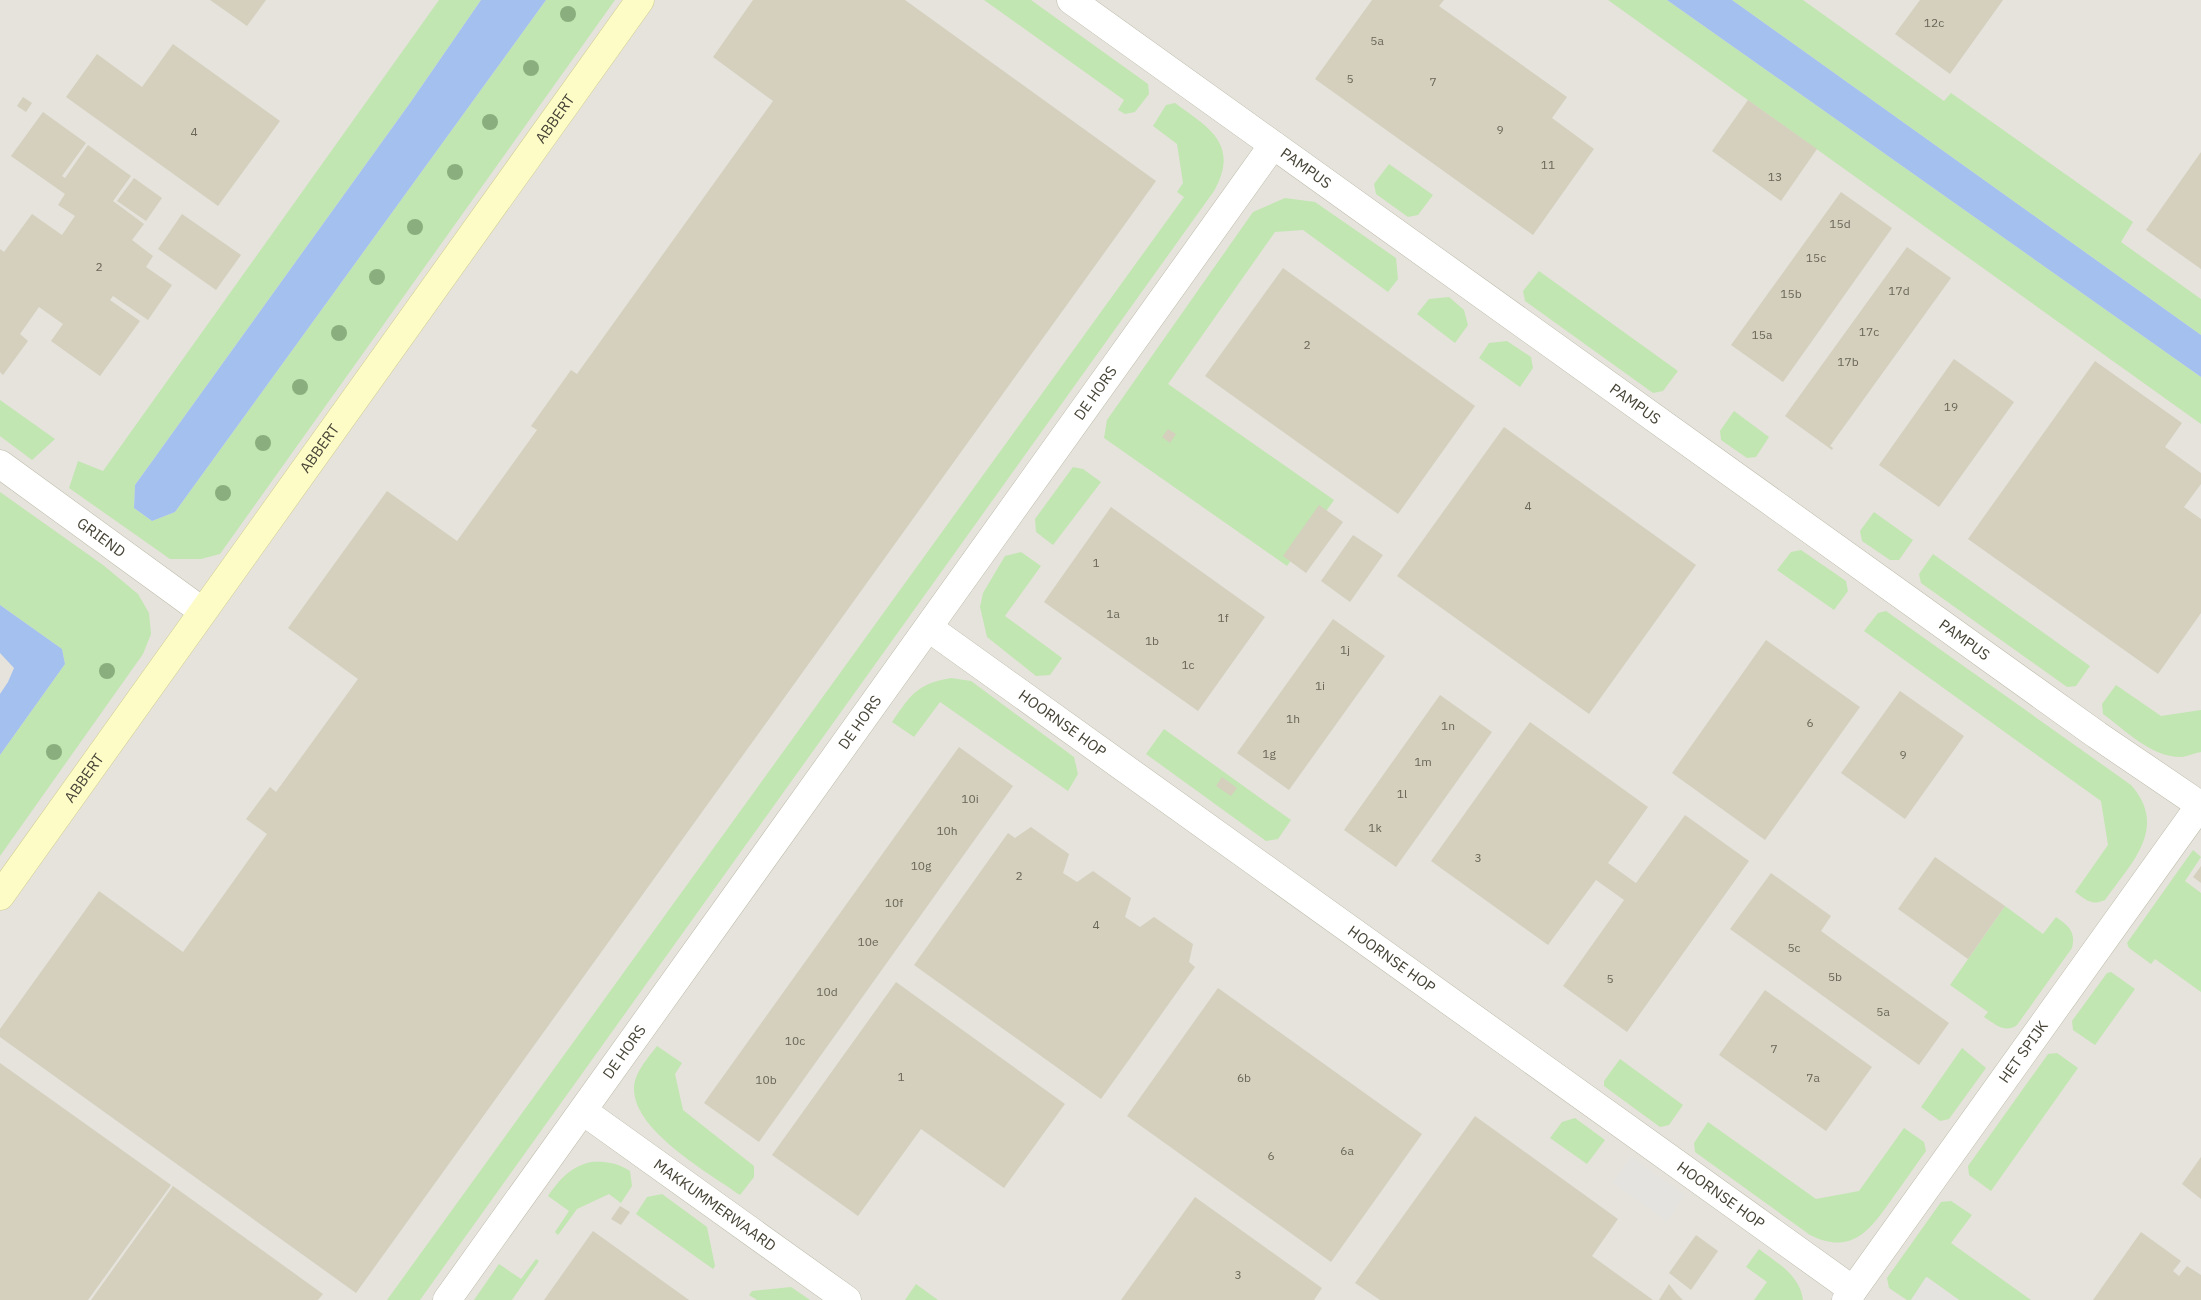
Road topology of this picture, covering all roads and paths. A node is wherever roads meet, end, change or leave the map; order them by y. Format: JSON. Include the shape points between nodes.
{"nodes":[{"id":1,"x":640,"y":0,"type":"edge"},
{"id":2,"x":1071,"y":0,"type":"edge"},
{"id":3,"x":1273,"y":145,"type":"junction"},
{"id":4,"x":0,"y":464,"type":"edge"},
{"id":5,"x":202,"y":611,"type":"junction"},
{"id":6,"x":929,"y":628,"type":"junction"},
{"id":7,"x":2200,"y":805,"type":"edge"},
{"id":8,"x":0,"y":896,"type":"edge"},
{"id":9,"x":583,"y":1111,"type":"junction"},
{"id":10,"x":1850,"y":1295,"type":"edge"},
{"id":11,"x":447,"y":1300,"type":"edge"},
{"id":12,"x":847,"y":1300,"type":"edge"}],
"edges":[{"from":1,"to":5,"type":"street","name":"ABBERT"},
{"from":2,"to":3,"type":"street","name":"PAMPUS"},
{"from":3,"to":6,"type":"street","name":"DE HORS"},
{"from":3,"to":7,"type":"street","name":"PAMPUS"},
{"from":4,"to":5,"type":"street","name":"GRIEND"},
{"from":5,"to":8,"type":"street","name":"ABBERT"},
{"from":6,"to":9,"type":"street","name":"DE HORS"},
{"from":6,"to":10,"type":"street","name":"HOORNSE HOP"},
{"from":7,"to":10,"type":"street","name":"HET SPIJK"},
{"from":9,"to":11,"type":"street","name":"DE HORS"},
{"from":9,"to":12,"type":"street","name":"MAKKUMMERWAARD"}]}
